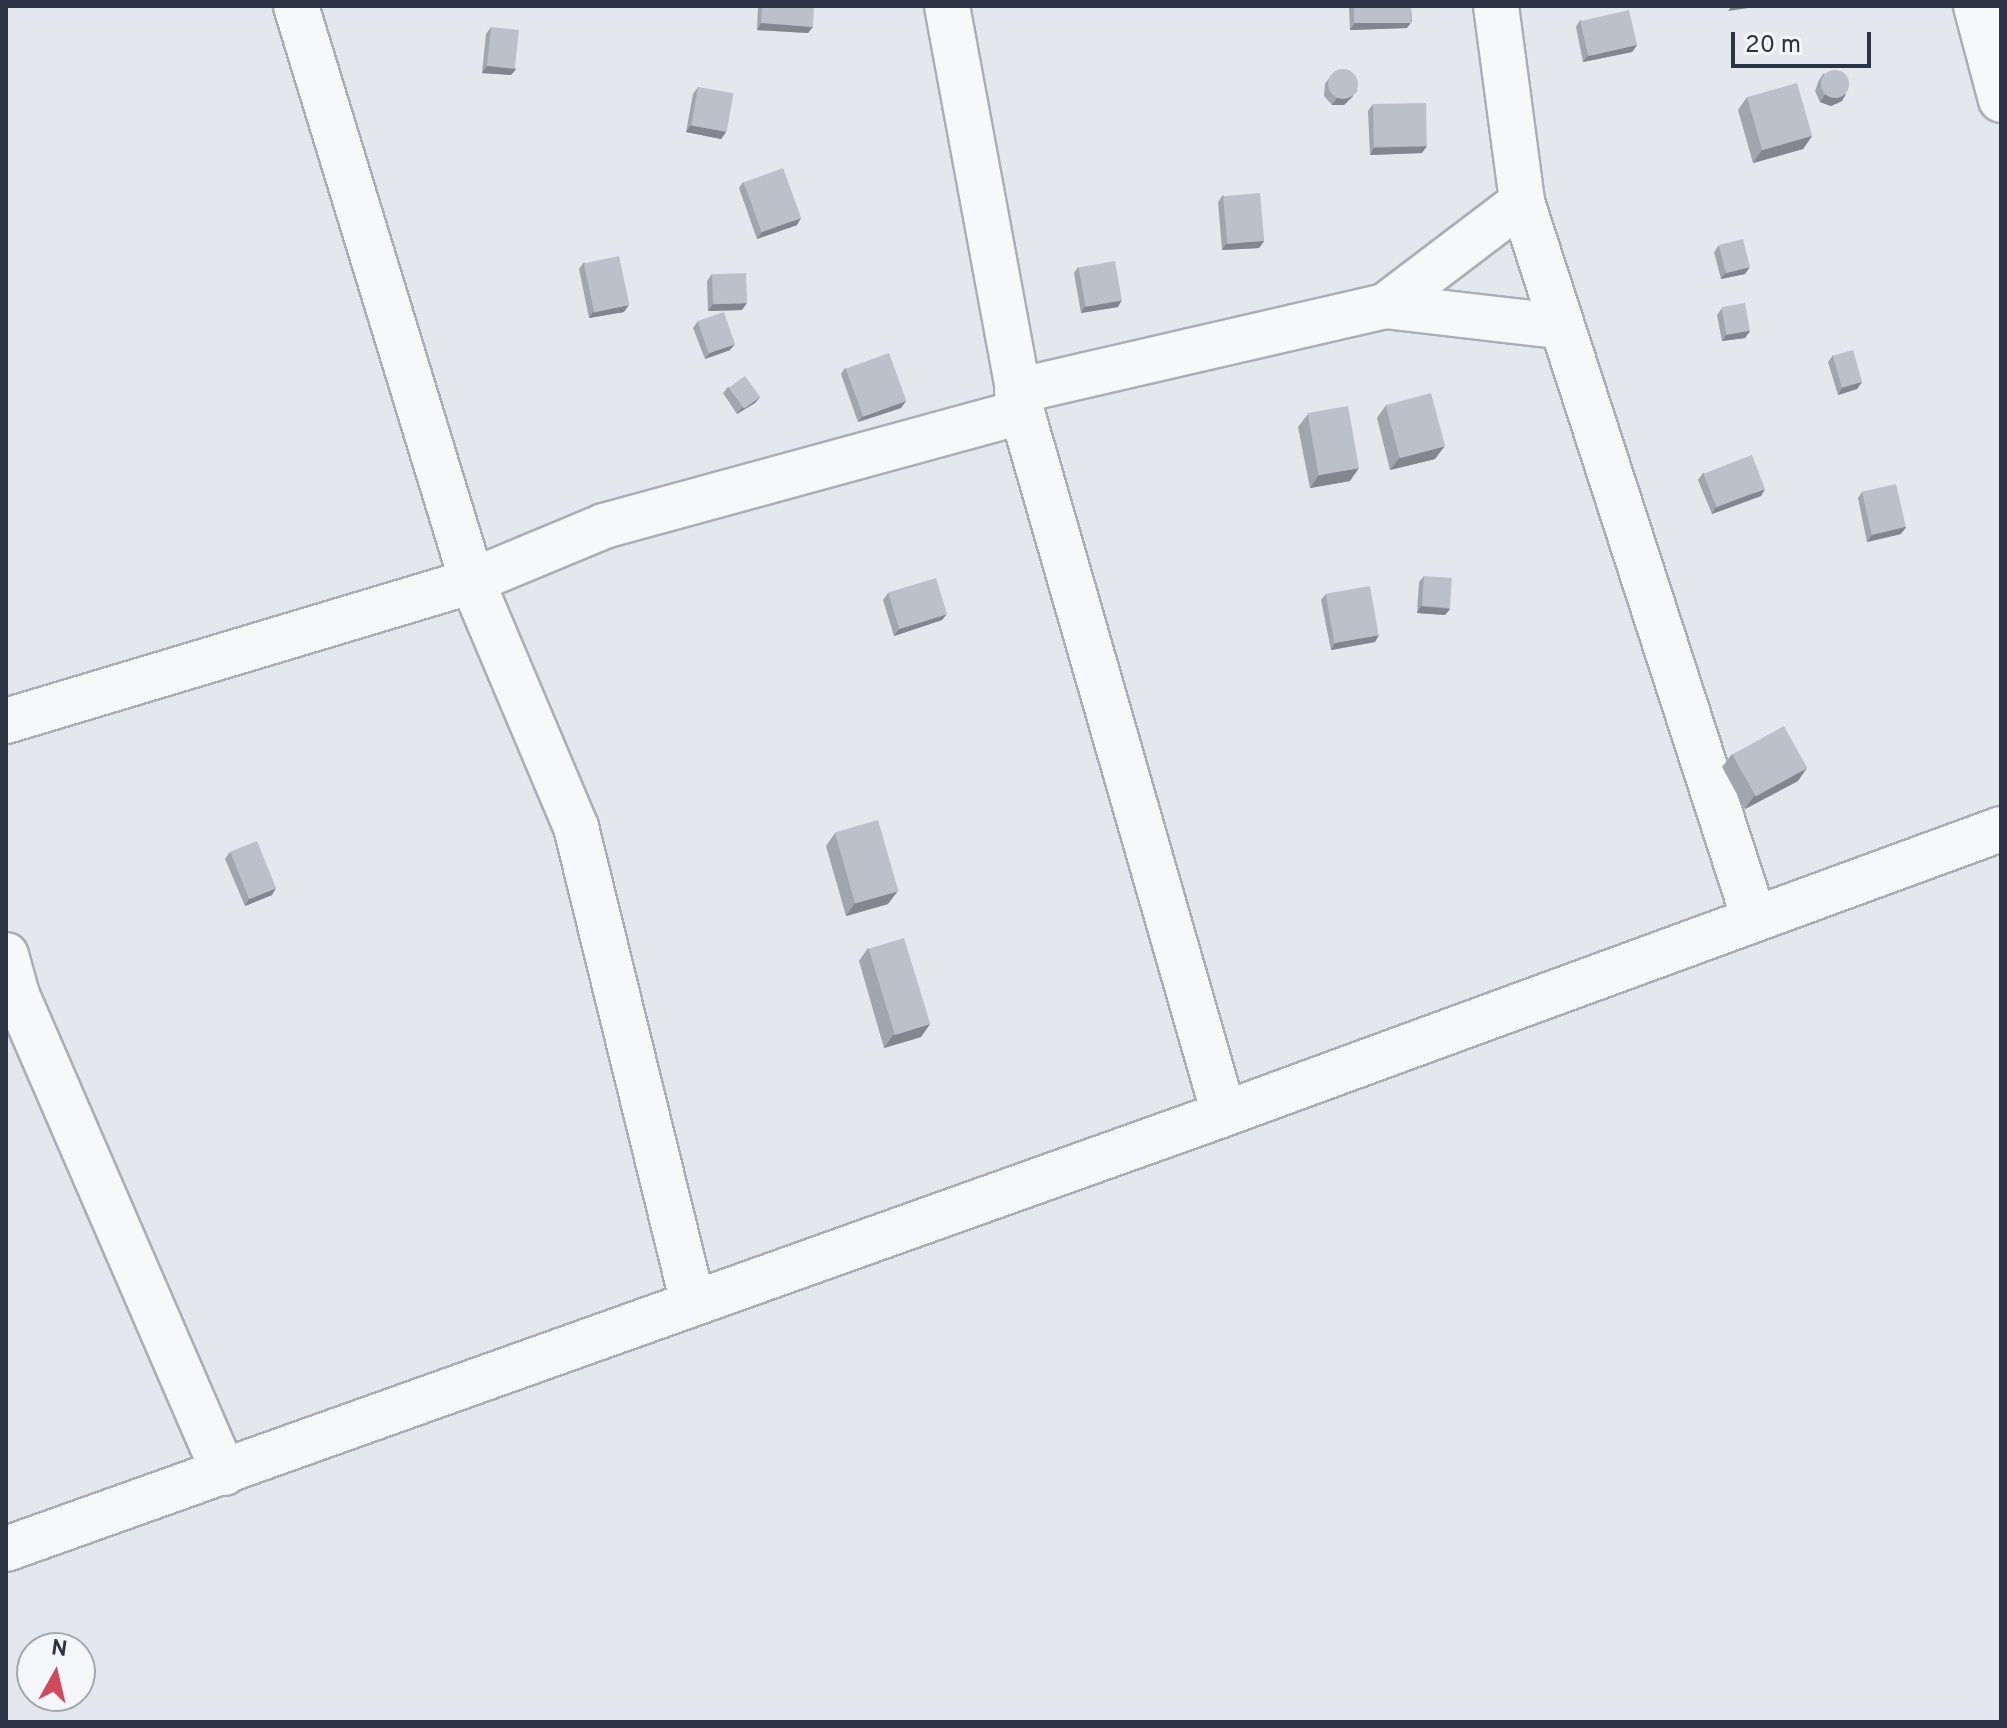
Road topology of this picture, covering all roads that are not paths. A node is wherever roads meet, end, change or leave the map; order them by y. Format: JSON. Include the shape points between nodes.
{"nodes":[{"id":1,"x":296,"y":6,"type":"edge"},
{"id":2,"x":947,"y":6,"type":"edge"},
{"id":3,"x":1496,"y":6,"type":"edge"},
{"id":4,"x":1976,"y":6,"type":"edge"},
{"id":5,"x":2001,"y":100,"type":"edge"},
{"id":6,"x":1522,"y":202,"type":"junction"},
{"id":7,"x":1385,"y":306,"type":"junction"},
{"id":8,"x":1559,"y":326,"type":"junction"},
{"id":9,"x":1020,"y":402,"type":"junction"},
{"id":10,"x":472,"y":581,"type":"junction"},
{"id":11,"x":6,"y":721,"type":"edge"},
{"id":12,"x":2001,"y":829,"type":"edge"},
{"id":13,"x":1754,"y":918,"type":"junction"},
{"id":14,"x":6,"y":955,"type":"edge"},
{"id":15,"x":1224,"y":1114,"type":"junction"},
{"id":16,"x":693,"y":1302,"type":"junction"},
{"id":17,"x":224,"y":1473,"type":"junction"},
{"id":18,"x":6,"y":1549,"type":"edge"}],
"edges":[{"from":1,"to":10,"type":"street"},
{"from":2,"to":9,"type":"street"},
{"from":3,"to":6,"type":"street"},
{"from":4,"to":5,"type":"street"},
{"from":6,"to":7,"type":"street"},
{"from":6,"to":8,"type":"street"},
{"from":7,"to":8,"type":"street"},
{"from":7,"to":9,"type":"street"},
{"from":8,"to":13,"type":"street"},
{"from":9,"to":10,"type":"street","via":[[604,526]]},
{"from":9,"to":15,"type":"street"},
{"from":10,"to":11,"type":"street"},
{"from":10,"to":16,"type":"street","via":[[576,827]]},
{"from":12,"to":13,"type":"street"},
{"from":13,"to":15,"type":"street"},
{"from":14,"to":17,"type":"street","via":[[17,995]]},
{"from":15,"to":16,"type":"street"},
{"from":16,"to":17,"type":"street"},
{"from":17,"to":18,"type":"street"}]}
